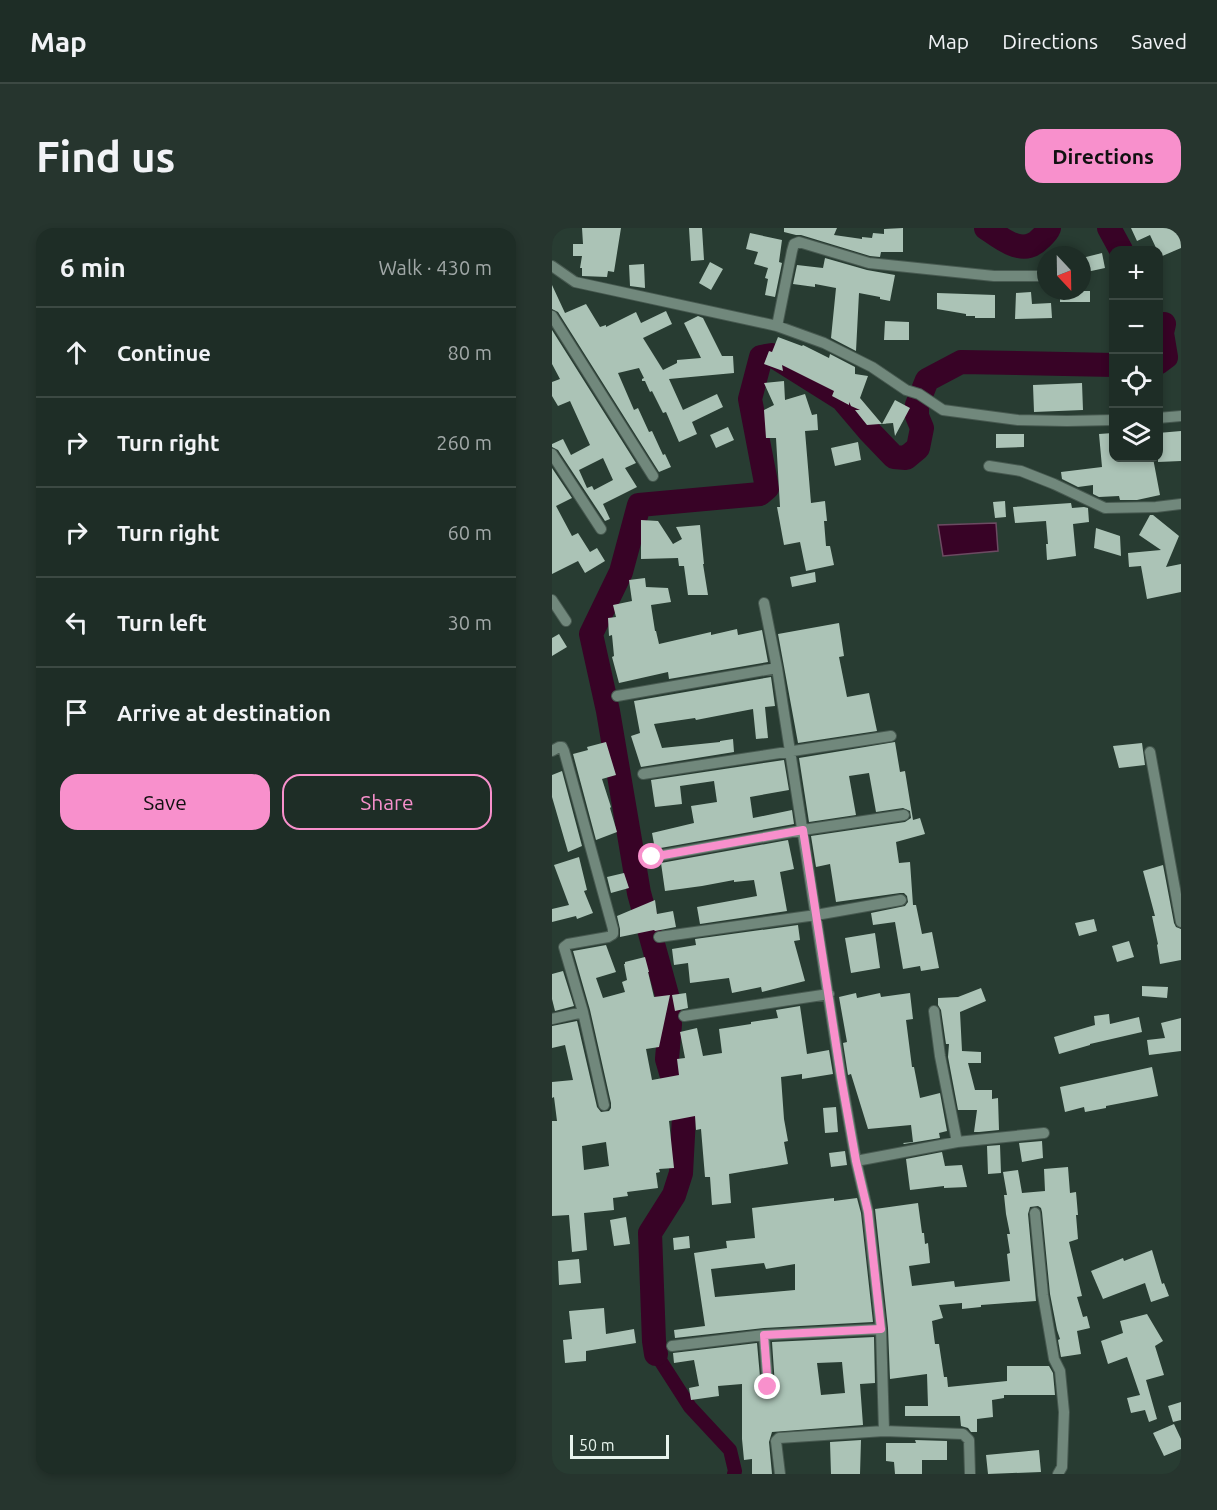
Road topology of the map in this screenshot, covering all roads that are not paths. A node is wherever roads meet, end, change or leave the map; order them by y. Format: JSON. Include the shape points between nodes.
{"nodes":[{"id":1,"x":552,"y":267,"type":"edge"},
{"id":2,"x":1037,"y":276,"type":"edge"},
{"id":3,"x":552,"y":316,"type":"edge"},
{"id":4,"x":777,"y":326,"type":"junction"},
{"id":5,"x":1181,"y":416,"type":"edge"},
{"id":6,"x":1163,"y":418,"type":"edge"},
{"id":7,"x":1109,"y":420,"type":"edge"},
{"id":8,"x":552,"y":454,"type":"edge"},
{"id":9,"x":989,"y":466,"type":"dead end"},
{"id":10,"x":653,"y":476,"type":"dead end"},
{"id":11,"x":1181,"y":504,"type":"edge"},
{"id":12,"x":601,"y":529,"type":"dead end"},
{"id":13,"x":552,"y":600,"type":"edge"},
{"id":14,"x":764,"y":603,"type":"dead end"},
{"id":15,"x":566,"y":621,"type":"dead end"},
{"id":16,"x":777,"y":668,"type":"junction"},
{"id":17,"x":617,"y":696,"type":"dead end"},
{"id":18,"x":891,"y":736,"type":"dead end"},
{"id":19,"x":790,"y":750,"type":"junction"},
{"id":20,"x":552,"y":751,"type":"edge"},
{"id":21,"x":1150,"y":752,"type":"dead end"},
{"id":22,"x":643,"y":774,"type":"dead end"},
{"id":23,"x":904,"y":815,"type":"dead end"},
{"id":24,"x":803,"y":830,"type":"junction"},
{"id":25,"x":652,"y":857,"type":"dead end"},
{"id":26,"x":901,"y":900,"type":"dead end"},
{"id":27,"x":816,"y":915,"type":"junction"},
{"id":28,"x":1181,"y":922,"type":"edge"},
{"id":29,"x":659,"y":937,"type":"dead end"},
{"id":30,"x":829,"y":994,"type":"junction"},
{"id":31,"x":934,"y":1011,"type":"dead end"},
{"id":32,"x":583,"y":1012,"type":"junction"},
{"id":33,"x":684,"y":1016,"type":"dead end"},
{"id":34,"x":552,"y":1019,"type":"edge"},
{"id":35,"x":603,"y":1105,"type":"dead end"},
{"id":36,"x":1044,"y":1133,"type":"dead end"},
{"id":37,"x":957,"y":1142,"type":"junction"},
{"id":38,"x":856,"y":1161,"type":"junction"},
{"id":39,"x":1035,"y":1213,"type":"dead end"},
{"id":40,"x":881,"y":1329,"type":"junction"},
{"id":41,"x":764,"y":1335,"type":"junction"},
{"id":42,"x":672,"y":1346,"type":"dead end"},
{"id":43,"x":768,"y":1387,"type":"dead end"},
{"id":44,"x":884,"y":1431,"type":"junction"},
{"id":45,"x":780,"y":1474,"type":"edge"},
{"id":46,"x":970,"y":1474,"type":"edge"},
{"id":47,"x":1058,"y":1474,"type":"edge"}],
"edges":[{"from":1,"to":4,"type":"street","via":[[575,282]]},
{"from":2,"to":4,"type":"street","via":[[994,276],[869,263],[799,242],[792,251]]},
{"from":3,"to":10,"type":"street"},
{"from":4,"to":7,"type":"street","via":[[824,343],[872,367],[943,410],[1018,420]]},
{"from":5,"to":6,"type":"street"},
{"from":8,"to":12,"type":"street"},
{"from":9,"to":11,"type":"street","via":[[1021,471],[1105,508]]},
{"from":13,"to":15,"type":"street"},
{"from":14,"to":16,"type":"street"},
{"from":16,"to":17,"type":"street"},
{"from":16,"to":19,"type":"street"},
{"from":18,"to":19,"type":"street"},
{"from":19,"to":22,"type":"street"},
{"from":19,"to":24,"type":"street"},
{"from":20,"to":32,"type":"street","via":[[562,747],[564,751],[614,929],[608,937],[564,947]]},
{"from":21,"to":28,"type":"street"},
{"from":23,"to":24,"type":"street"},
{"from":24,"to":25,"type":"street"},
{"from":24,"to":27,"type":"street"},
{"from":26,"to":27,"type":"street"},
{"from":27,"to":29,"type":"street"},
{"from":27,"to":30,"type":"street"},
{"from":30,"to":33,"type":"street"},
{"from":30,"to":38,"type":"street"},
{"from":31,"to":37,"type":"street"},
{"from":32,"to":34,"type":"street"},
{"from":32,"to":35,"type":"street"},
{"from":36,"to":37,"type":"street"},
{"from":37,"to":38,"type":"street"},
{"from":38,"to":40,"type":"street","via":[[868,1212]]},
{"from":39,"to":47,"type":"street","via":[[1043,1295],[1054,1359],[1060,1371],[1064,1412],[1062,1467]]},
{"from":40,"to":41,"type":"street"},
{"from":40,"to":44,"type":"street"},
{"from":41,"to":42,"type":"street"},
{"from":41,"to":43,"type":"street"},
{"from":44,"to":45,"type":"street","via":[[779,1438],[776,1441]]},
{"from":44,"to":46,"type":"street","via":[[963,1434],[969,1440]]}]}
